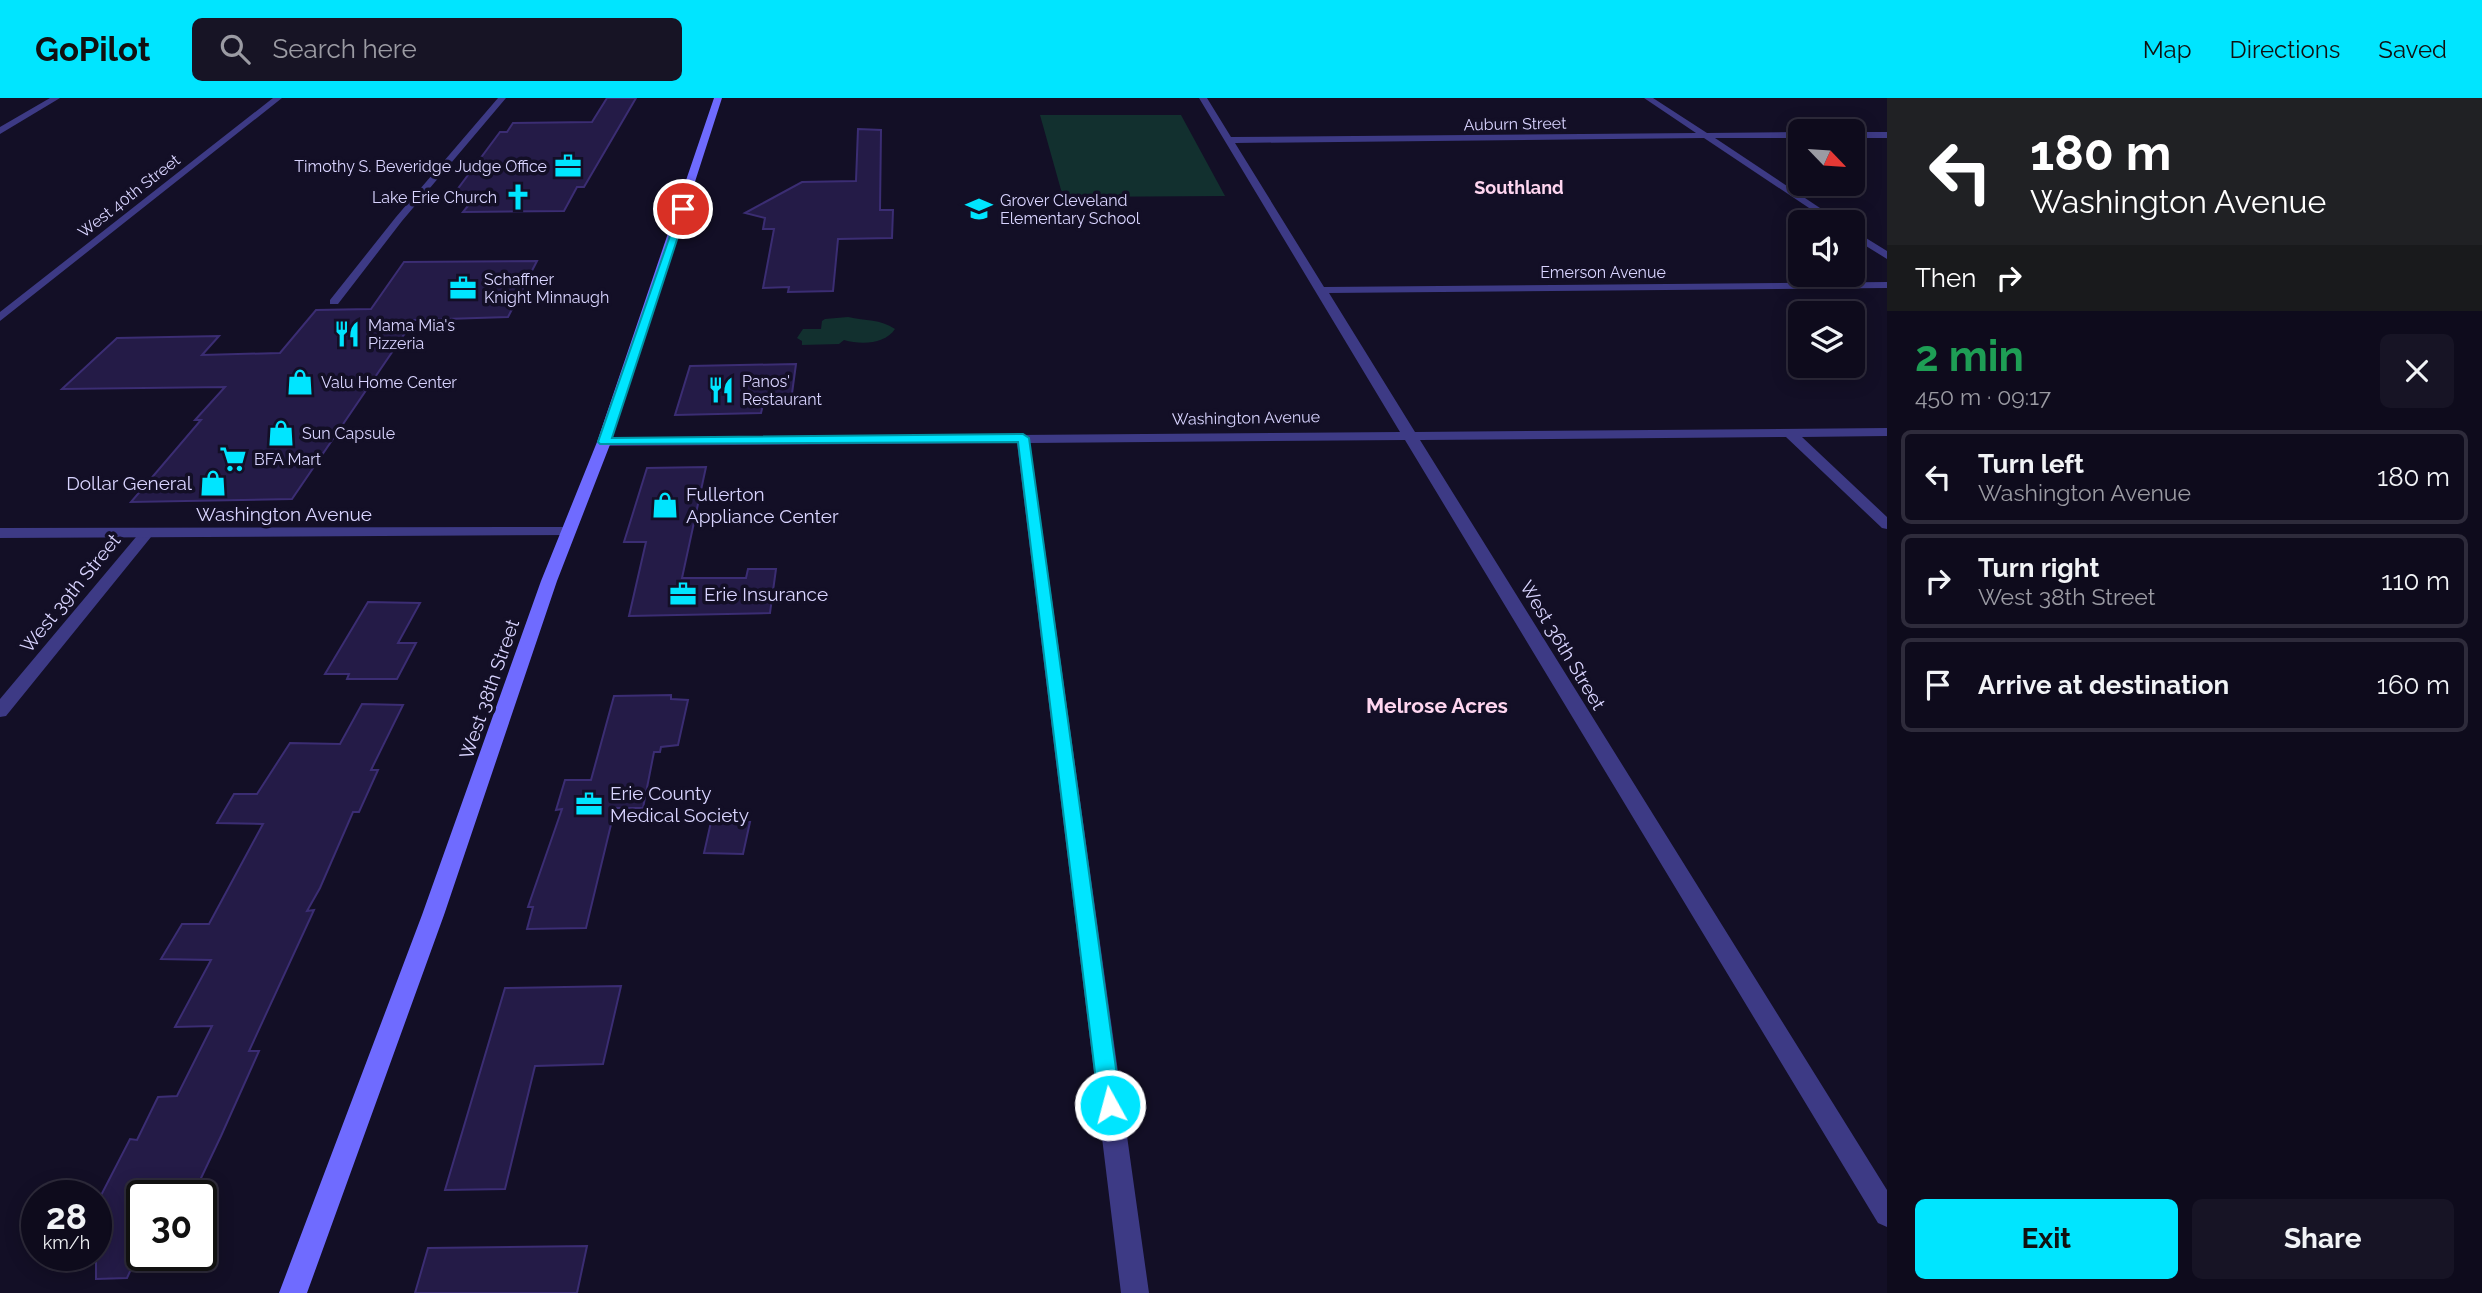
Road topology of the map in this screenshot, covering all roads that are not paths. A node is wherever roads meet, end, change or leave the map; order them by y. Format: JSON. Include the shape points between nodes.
{"nodes":[{"id":1,"x":56,"y":98,"type":"edge"},
{"id":2,"x":278,"y":98,"type":"edge"},
{"id":3,"x":502,"y":98,"type":"edge"},
{"id":4,"x":719,"y":98,"type":"edge"},
{"id":5,"x":1203,"y":98,"type":"edge"},
{"id":6,"x":1648,"y":98,"type":"edge"},
{"id":7,"x":0,"y":131,"type":"edge"},
{"id":8,"x":1788,"y":135,"type":"edge"},
{"id":9,"x":1866,"y":135,"type":"edge"},
{"id":10,"x":1887,"y":135,"type":"edge"},
{"id":11,"x":1706,"y":136,"type":"junction"},
{"id":12,"x":1229,"y":140,"type":"junction"},
{"id":13,"x":1818,"y":210,"type":"edge"},
{"id":14,"x":1865,"y":241,"type":"edge"},
{"id":15,"x":1887,"y":256,"type":"edge"},
{"id":16,"x":1887,"y":285,"type":"edge"},
{"id":17,"x":1320,"y":290,"type":"junction"},
{"id":18,"x":334,"y":302,"type":"dead end"},
{"id":19,"x":0,"y":318,"type":"edge"},
{"id":20,"x":1887,"y":432,"type":"edge"},
{"id":21,"x":1790,"y":433,"type":"junction"},
{"id":22,"x":1409,"y":434,"type":"junction"},
{"id":23,"x":1023,"y":438,"type":"junction"},
{"id":24,"x":604,"y":442,"type":"junction"},
{"id":25,"x":1887,"y":525,"type":"edge"},
{"id":26,"x":569,"y":532,"type":"junction"},
{"id":27,"x":0,"y":533,"type":"edge"},
{"id":28,"x":146,"y":534,"type":"junction"},
{"id":29,"x":0,"y":711,"type":"edge"},
{"id":30,"x":1887,"y":1214,"type":"edge"},
{"id":31,"x":293,"y":1293,"type":"edge"},
{"id":32,"x":1135,"y":1293,"type":"edge"}],
"edges":[{"from":1,"to":7,"type":"street"},
{"from":2,"to":19,"type":"street","name":"West 40th Street"},
{"from":3,"to":18,"type":"street"},
{"from":4,"to":24,"type":"main road","name":"West 38th Street"},
{"from":5,"to":12,"type":"street","name":"West 36th Street"},
{"from":6,"to":11,"type":"street"},
{"from":8,"to":11,"type":"street","name":"Auburn Street"},
{"from":9,"to":10,"type":"street"},
{"from":11,"to":12,"type":"street","name":"Auburn Street"},
{"from":11,"to":13,"type":"street"},
{"from":12,"to":17,"type":"street","name":"West 36th Street"},
{"from":14,"to":15,"type":"street"},
{"from":16,"to":17,"type":"street","name":"Emerson Avenue"},
{"from":17,"to":22,"type":"street","name":"West 36th Street"},
{"from":20,"to":21,"type":"street","name":"Washington Avenue"},
{"from":21,"to":22,"type":"street","name":"Washington Avenue"},
{"from":21,"to":25,"type":"street"},
{"from":22,"to":23,"type":"street","name":"Washington Avenue"},
{"from":22,"to":30,"type":"street","name":"West 36th Street"},
{"from":23,"to":24,"type":"street","name":"Washington Avenue"},
{"from":23,"to":32,"type":"street"},
{"from":24,"to":26,"type":"main road","name":"West 38th Street"},
{"from":26,"to":28,"type":"street","name":"Washington Avenue"},
{"from":26,"to":31,"type":"main road","name":"West 38th Street"},
{"from":27,"to":28,"type":"street","name":"Washington Avenue"},
{"from":28,"to":29,"type":"street","name":"West 39th Street"}]}
